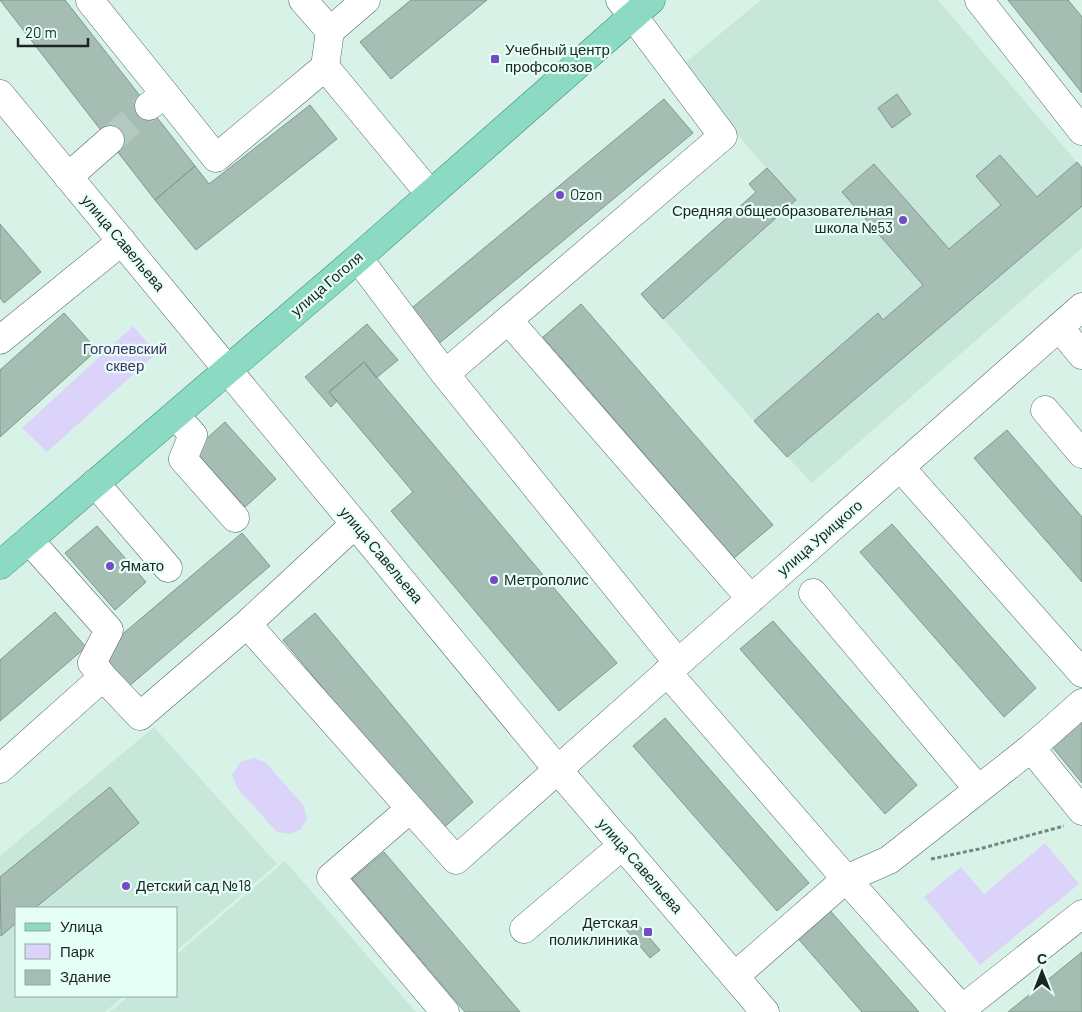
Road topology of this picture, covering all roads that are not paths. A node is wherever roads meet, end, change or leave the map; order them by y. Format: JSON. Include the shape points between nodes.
{"nodes":[{"id":1,"x":91,"y":0,"type":"edge"},
{"id":2,"x":304,"y":0,"type":"edge"},
{"id":3,"x":366,"y":0,"type":"edge"},
{"id":4,"x":979,"y":0,"type":"edge"},
{"id":5,"x":635,"y":5,"type":"edge"},
{"id":6,"x":330,"y":31,"type":"junction"},
{"id":7,"x":325,"y":67,"type":"junction"},
{"id":8,"x":0,"y":94,"type":"edge"},
{"id":9,"x":1082,"y":130,"type":"edge"},
{"id":10,"x":110,"y":140,"type":"tunnel mouth"},
{"id":11,"x":68,"y":177,"type":"junction"},
{"id":12,"x":430,"y":194,"type":"junction"},
{"id":13,"x":122,"y":241,"type":"junction"},
{"id":14,"x":358,"y":258,"type":"junction"},
{"id":15,"x":1082,"y":307,"type":"edge"},
{"id":16,"x":508,"y":320,"type":"junction"},
{"id":17,"x":1059,"y":328,"type":"junction"},
{"id":18,"x":0,"y":339,"type":"edge"},
{"id":19,"x":1082,"y":354,"type":"edge"},
{"id":20,"x":228,"y":370,"type":"junction"},
{"id":21,"x":444,"y":374,"type":"junction"},
{"id":22,"x":1044,"y":410,"type":"dead end"},
{"id":23,"x":175,"y":415,"type":"junction"},
{"id":24,"x":1082,"y":454,"type":"edge"},
{"id":25,"x":900,"y":467,"type":"junction"},
{"id":26,"x":96,"y":483,"type":"junction"},
{"id":27,"x":235,"y":518,"type":"dead end"},
{"id":28,"x":355,"y":524,"type":"junction"},
{"id":29,"x":29,"y":540,"type":"junction"},
{"id":30,"x":0,"y":565,"type":"edge"},
{"id":31,"x":168,"y":568,"type":"dead end"},
{"id":32,"x":813,"y":593,"type":"dead end"},
{"id":33,"x":751,"y":599,"type":"junction"},
{"id":34,"x":247,"y":624,"type":"junction"},
{"id":35,"x":673,"y":667,"type":"junction"},
{"id":36,"x":1082,"y":673,"type":"edge"},
{"id":37,"x":103,"y":677,"type":"junction"},
{"id":38,"x":1082,"y":703,"type":"edge"},
{"id":39,"x":1031,"y":748,"type":"junction"},
{"id":40,"x":0,"y":769,"type":"edge"},
{"id":41,"x":558,"y":770,"type":"junction"},
{"id":42,"x":978,"y":789,"type":"junction"},
{"id":43,"x":410,"y":809,"type":"junction"},
{"id":44,"x":1075,"y":817,"type":"edge"},
{"id":45,"x":623,"y":845,"type":"junction"},
{"id":46,"x":846,"y":879,"type":"junction"},
{"id":47,"x":1082,"y":914,"type":"edge"},
{"id":48,"x":524,"y":929,"type":"dead end"},
{"id":49,"x":735,"y":976,"type":"junction"},
{"id":50,"x":964,"y":1011,"type":"edge"},
{"id":51,"x":445,"y":1012,"type":"edge"},
{"id":52,"x":766,"y":1012,"type":"edge"}],
"edges":[{"from":1,"to":7,"type":"street","via":[[157,100],[216,158]]},
{"from":2,"to":6,"type":"street"},
{"from":3,"to":6,"type":"street"},
{"from":4,"to":9,"type":"street"},
{"from":5,"to":12,"type":"main road","name":"улица Гоголя"},
{"from":5,"to":16,"type":"street","via":[[723,136]]},
{"from":6,"to":7,"type":"street"},
{"from":7,"to":12,"type":"street"},
{"from":8,"to":11,"type":"street","name":"улица Савельева"},
{"from":10,"to":11,"type":"street"},
{"from":11,"to":13,"type":"street","name":"улица Савельева"},
{"from":12,"to":14,"type":"main road","name":"улица Гоголя"},
{"from":13,"to":18,"type":"street"},
{"from":13,"to":20,"type":"street","name":"улица Савельева"},
{"from":14,"to":20,"type":"main road","name":"улица Гоголя"},
{"from":14,"to":21,"type":"street"},
{"from":15,"to":17,"type":"street","name":"улица Урицкого"},
{"from":16,"to":21,"type":"street"},
{"from":16,"to":33,"type":"street"},
{"from":17,"to":19,"type":"street"},
{"from":17,"to":25,"type":"street","name":"улица Урицкого"},
{"from":20,"to":23,"type":"main road","name":"улица Гоголя"},
{"from":20,"to":28,"type":"street","name":"улица Савельева"},
{"from":21,"to":35,"type":"street"},
{"from":22,"to":24,"type":"street"},
{"from":23,"to":26,"type":"main road","name":"улица Гоголя"},
{"from":23,"to":27,"type":"street","via":[[194,435],[183,459]]},
{"from":25,"to":33,"type":"street","name":"улица Урицкого"},
{"from":25,"to":36,"type":"street"},
{"from":26,"to":29,"type":"main road","name":"улица Гоголя"},
{"from":26,"to":31,"type":"street"},
{"from":28,"to":34,"type":"street"},
{"from":28,"to":41,"type":"street","name":"улица Савельева"},
{"from":29,"to":30,"type":"main road","name":"улица Гоголя"},
{"from":29,"to":37,"type":"street","via":[[109,630],[92,663]]},
{"from":32,"to":42,"type":"street"},
{"from":33,"to":35,"type":"street","name":"улица Урицкого"},
{"from":34,"to":37,"type":"street","via":[[140,716]]},
{"from":34,"to":43,"type":"street"},
{"from":35,"to":41,"type":"street","name":"улица Урицкого"},
{"from":35,"to":46,"type":"street"},
{"from":37,"to":40,"type":"street"},
{"from":38,"to":39,"type":"street"},
{"from":39,"to":42,"type":"street"},
{"from":39,"to":44,"type":"street"},
{"from":41,"to":43,"type":"street","name":"улица Урицкого","via":[[456,860]]},
{"from":41,"to":45,"type":"street","name":"улица Савельева"},
{"from":42,"to":46,"type":"street","via":[[888,860]]},
{"from":43,"to":51,"type":"street","via":[[330,877]]},
{"from":45,"to":48,"type":"street"},
{"from":45,"to":49,"type":"street","name":"улица Савельева"},
{"from":46,"to":49,"type":"street"},
{"from":46,"to":50,"type":"street"},
{"from":47,"to":50,"type":"street"},
{"from":49,"to":52,"type":"street","name":"улица Савельева"}]}
